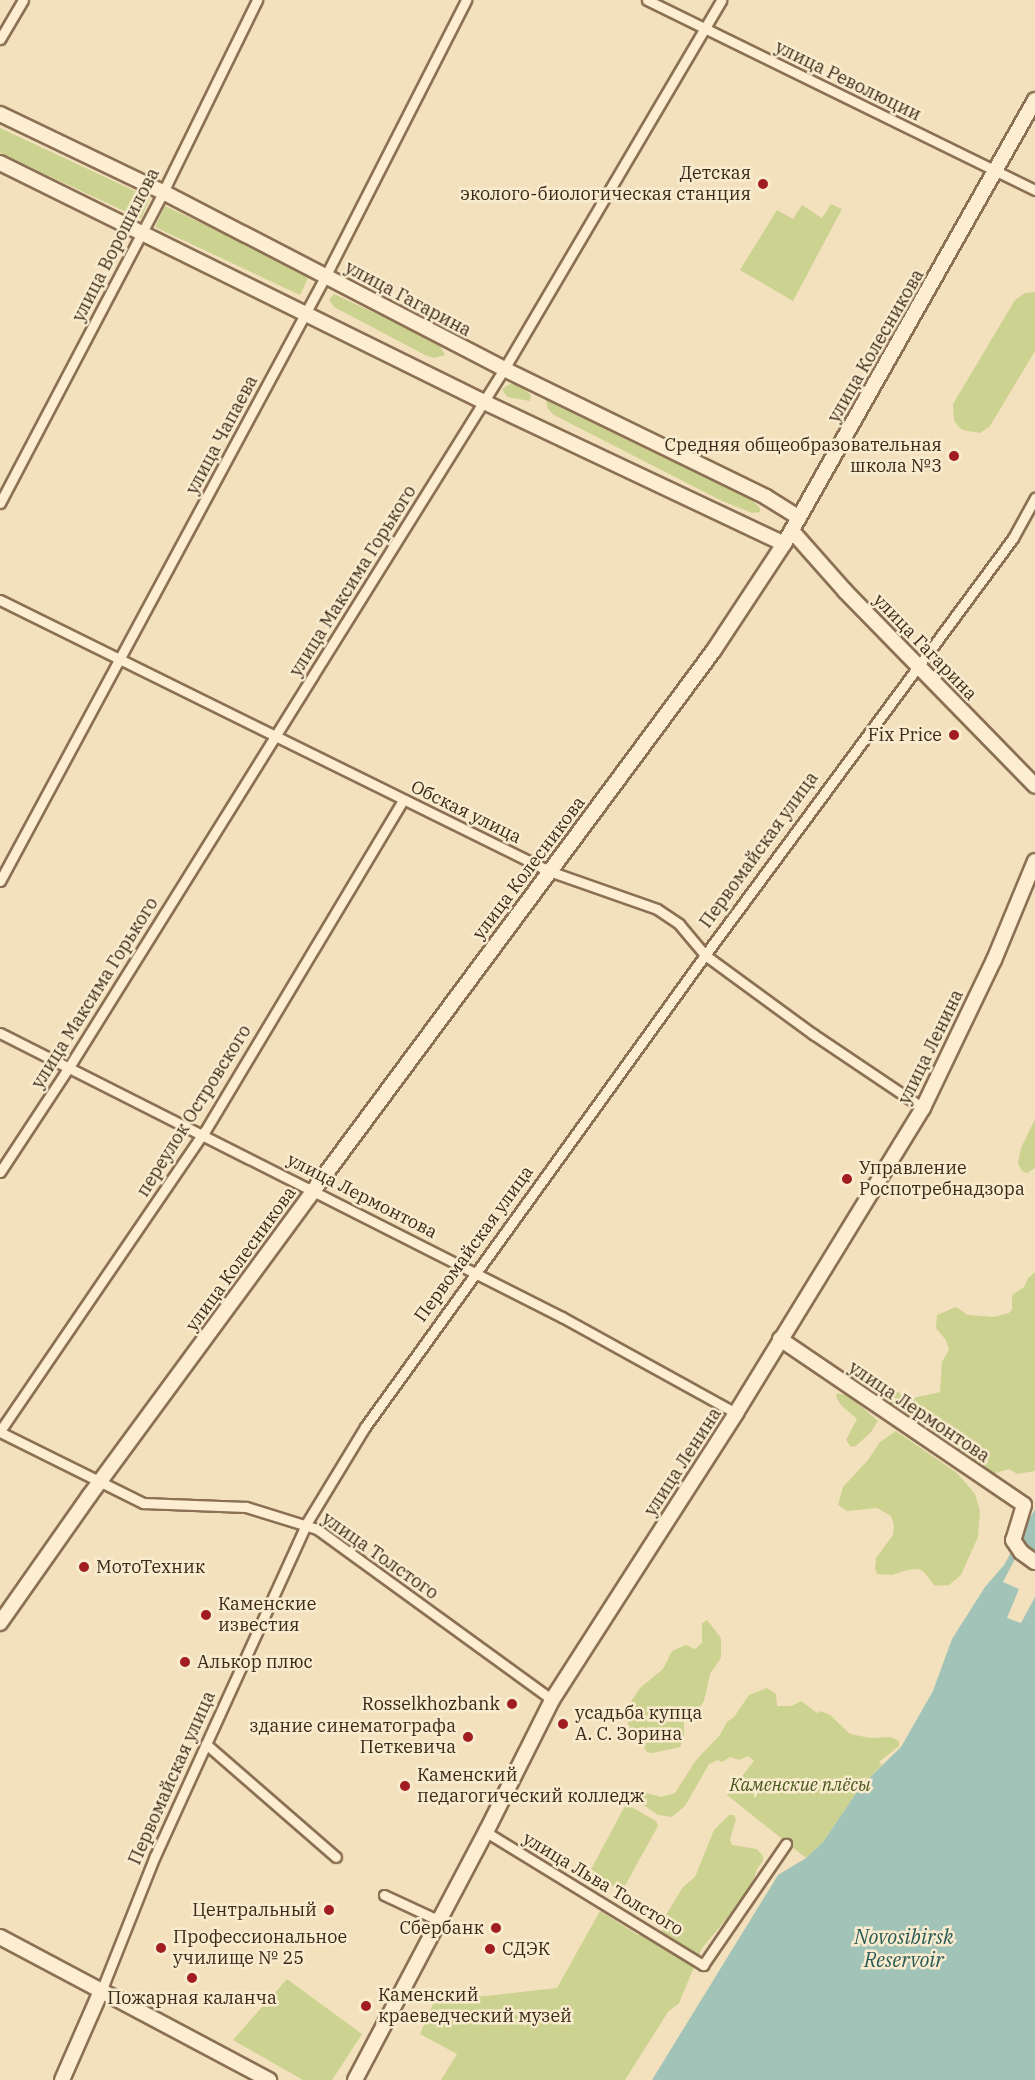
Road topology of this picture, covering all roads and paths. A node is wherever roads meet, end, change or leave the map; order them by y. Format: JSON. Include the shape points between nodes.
{"nodes":[{"id":1,"x":22,"y":0,"type":"edge"},
{"id":2,"x":257,"y":0,"type":"edge"},
{"id":3,"x":466,"y":0,"type":"edge"},
{"id":4,"x":647,"y":0,"type":"edge"},
{"id":5,"x":721,"y":0,"type":"edge"},
{"id":6,"x":704,"y":28,"type":"junction"},
{"id":7,"x":0,"y":39,"type":"edge"},
{"id":8,"x":1035,"y":100,"type":"edge"},
{"id":9,"x":0,"y":114,"type":"edge"},
{"id":10,"x":0,"y":164,"type":"edge"},
{"id":11,"x":995,"y":171,"type":"junction"},
{"id":12,"x":1035,"y":190,"type":"edge"},
{"id":13,"x":163,"y":192,"type":"junction"},
{"id":14,"x":141,"y":233,"type":"junction"},
{"id":15,"x":325,"y":277,"type":"junction"},
{"id":16,"x":306,"y":313,"type":"junction"},
{"id":17,"x":504,"y":369,"type":"junction"},
{"id":18,"x":484,"y":402,"type":"junction"},
{"id":19,"x":1035,"y":498,"type":"edge"},
{"id":20,"x":0,"y":503,"type":"edge"},
{"id":21,"x":799,"y":518,"type":"junction"},
{"id":22,"x":792,"y":531,"type":"junction"},
{"id":23,"x":784,"y":544,"type":"junction"},
{"id":24,"x":0,"y":600,"type":"edge"},
{"id":25,"x":120,"y":659,"type":"junction"},
{"id":26,"x":918,"y":666,"type":"junction"},
{"id":27,"x":276,"y":737,"type":"junction"},
{"id":28,"x":1035,"y":786,"type":"edge"},
{"id":29,"x":403,"y":800,"type":"junction"},
{"id":30,"x":1035,"y":861,"type":"edge"},
{"id":31,"x":549,"y":871,"type":"junction"},
{"id":32,"x":0,"y":882,"type":"edge"},
{"id":33,"x":705,"y":955,"type":"junction"},
{"id":34,"x":0,"y":1033,"type":"edge"},
{"id":35,"x":69,"y":1067,"type":"junction"},
{"id":36,"x":923,"y":1108,"type":"junction"},
{"id":37,"x":202,"y":1134,"type":"junction"},
{"id":38,"x":0,"y":1172,"type":"edge"},
{"id":39,"x":313,"y":1191,"type":"junction"},
{"id":40,"x":475,"y":1274,"type":"junction"},
{"id":41,"x":780,"y":1340,"type":"junction"},
{"id":42,"x":736,"y":1413,"type":"junction"},
{"id":43,"x":0,"y":1432,"type":"edge"},
{"id":44,"x":100,"y":1481,"type":"junction"},
{"id":45,"x":306,"y":1524,"type":"junction"},
{"id":46,"x":1035,"y":1563,"type":"edge"},
{"id":47,"x":0,"y":1623,"type":"edge"},
{"id":48,"x":552,"y":1700,"type":"junction"},
{"id":49,"x":206,"y":1744,"type":"junction"},
{"id":50,"x":486,"y":1832,"type":"junction"},
{"id":51,"x":786,"y":1844,"type":"dead end"},
{"id":52,"x":336,"y":1857,"type":"dead end"},
{"id":53,"x":384,"y":1894,"type":"dead end"},
{"id":54,"x":440,"y":1921,"type":"junction"},
{"id":55,"x":0,"y":1937,"type":"edge"},
{"id":56,"x":102,"y":1989,"type":"junction"},
{"id":57,"x":62,"y":2080,"type":"edge"},
{"id":58,"x":269,"y":2080,"type":"edge"},
{"id":59,"x":356,"y":2080,"type":"edge"}],
"edges":[{"from":1,"to":7,"type":"street"},
{"from":2,"to":13,"type":"street","name":"улица Ворошилова"},
{"from":3,"to":15,"type":"street","name":"улица Чапаева"},
{"from":4,"to":6,"type":"street","name":"улица Революции"},
{"from":5,"to":6,"type":"street","name":"улица Максима Горького"},
{"from":6,"to":11,"type":"street","name":"улица Революции"},
{"from":6,"to":17,"type":"street","name":"улица Максима Горького"},
{"from":8,"to":11,"type":"street","name":"улица Колесникова"},
{"from":9,"to":13,"type":"street","name":"улица Гагарина"},
{"from":10,"to":14,"type":"street"},
{"from":11,"to":12,"type":"street","name":"улица Революции"},
{"from":11,"to":21,"type":"street","name":"улица Колесникова"},
{"from":13,"to":14,"type":"street","name":"улица Ворошилова"},
{"from":13,"to":15,"type":"street","name":"улица Гагарина"},
{"from":14,"to":16,"type":"street"},
{"from":14,"to":20,"type":"street","name":"улица Ворошилова"},
{"from":15,"to":16,"type":"street","name":"улица Чапаева"},
{"from":15,"to":17,"type":"street","name":"улица Гагарина"},
{"from":16,"to":18,"type":"street"},
{"from":16,"to":25,"type":"street","name":"улица Чапаева"},
{"from":17,"to":18,"type":"street","name":"улица Максима Горького"},
{"from":17,"to":21,"type":"street","name":"улица Гагарина","via":[[766,497]]},
{"from":18,"to":23,"type":"street"},
{"from":18,"to":27,"type":"street","name":"улица Максима Горького"},
{"from":19,"to":26,"type":"street","name":"Первомайская улица","via":[[1013,538]]},
{"from":21,"to":22,"type":"street","name":"улица Колесникова"},
{"from":22,"to":23,"type":"street","name":"улица Колесникова"},
{"from":22,"to":26,"type":"street","name":"улица Гагарина"},
{"from":23,"to":31,"type":"street","name":"улица Колесникова","via":[[714,650]]},
{"from":24,"to":25,"type":"street","name":"Обская улица"},
{"from":25,"to":27,"type":"street","name":"Обская улица"},
{"from":25,"to":32,"type":"street","name":"улица Чапаева"},
{"from":26,"to":28,"type":"street","name":"улица Гагарина"},
{"from":26,"to":33,"type":"street","name":"Первомайская улица"},
{"from":27,"to":29,"type":"street","name":"Обская улица"},
{"from":27,"to":35,"type":"street","name":"улица Максима Горького"},
{"from":29,"to":31,"type":"street","name":"Обская улица"},
{"from":29,"to":37,"type":"street","name":"переулок Островского"},
{"from":30,"to":36,"type":"street","name":"улица Ленина","via":[[994,960]]},
{"from":31,"to":33,"type":"street","name":"Обская улица","via":[[657,909],[679,924]]},
{"from":31,"to":39,"type":"street","name":"улица Колесникова"},
{"from":33,"to":36,"type":"street","name":"Обская улица"},
{"from":33,"to":40,"type":"street","name":"Первомайская улица"},
{"from":34,"to":35,"type":"street","name":"улица Лермонтова"},
{"from":35,"to":37,"type":"street","name":"улица Лермонтова"},
{"from":35,"to":38,"type":"street","name":"улица Максима Горького"},
{"from":36,"to":41,"type":"street","name":"улица Ленина"},
{"from":37,"to":39,"type":"street","name":"улица Лермонтова"},
{"from":37,"to":43,"type":"street","name":"переулок Островского"},
{"from":39,"to":40,"type":"street","name":"улица Лермонтова"},
{"from":39,"to":44,"type":"street","name":"улица Колесникова"},
{"from":40,"to":42,"type":"street","name":"улица Лермонтова"},
{"from":40,"to":45,"type":"street","name":"Первомайская улица","via":[[365,1427]]},
{"from":41,"to":42,"type":"street","name":"улица Ленина"},
{"from":41,"to":46,"type":"street","name":"улица Лермонтова","via":[[1024,1504],[1012,1540]]},
{"from":42,"to":48,"type":"street","name":"улица Ленина"},
{"from":43,"to":44,"type":"street","name":"улица Толстого"},
{"from":44,"to":45,"type":"street","name":"улица Толстого","via":[[143,1503],[246,1507]]},
{"from":44,"to":47,"type":"street","name":"улица Колесникова"},
{"from":45,"to":48,"type":"street","name":"улица Толстого","via":[[317,1528]]},
{"from":45,"to":49,"type":"street","name":"Первомайская улица"},
{"from":48,"to":50,"type":"street","name":"улица Ленина"},
{"from":49,"to":52,"type":"street"},
{"from":49,"to":56,"type":"street","name":"Первомайская улица","via":[[155,1856]]},
{"from":50,"to":51,"type":"street","name":"улица Льва Толстого","via":[[703,1965]]},
{"from":50,"to":54,"type":"street","name":"улица Ленина"},
{"from":53,"to":54,"type":"street"},
{"from":54,"to":59,"type":"street","name":"улица Ленина"},
{"from":55,"to":56,"type":"street"},
{"from":56,"to":57,"type":"street","name":"Первомайская улица"},
{"from":56,"to":58,"type":"street"}]}
